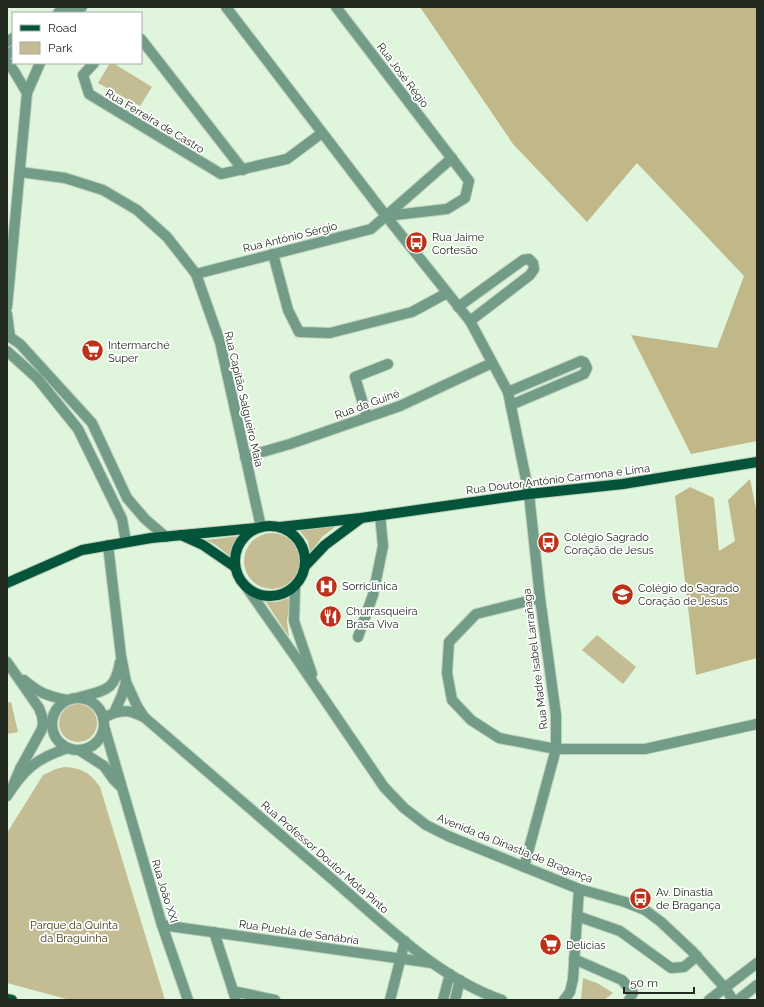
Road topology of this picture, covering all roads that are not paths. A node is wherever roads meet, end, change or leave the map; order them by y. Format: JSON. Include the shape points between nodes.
{"nodes":[{"id":1,"x":226,"y":7,"type":"edge"},
{"id":2,"x":336,"y":7,"type":"edge"},
{"id":3,"x":142,"y":40,"type":"edge"},
{"id":4,"x":7,"y":62,"type":"edge"},
{"id":5,"x":36,"y":64,"type":"edge"},
{"id":6,"x":40,"y":64,"type":"edge"},
{"id":7,"x":93,"y":64,"type":"edge"},
{"id":8,"x":34,"y":76,"type":"junction"},
{"id":9,"x":27,"y":93,"type":"junction"},
{"id":10,"x":322,"y":133,"type":"junction"},
{"id":11,"x":452,"y":158,"type":"junction"},
{"id":12,"x":243,"y":170,"type":"junction"},
{"id":13,"x":20,"y":172,"type":"junction"},
{"id":14,"x":386,"y":216,"type":"junction"},
{"id":15,"x":273,"y":254,"type":"junction"},
{"id":16,"x":196,"y":274,"type":"junction"},
{"id":17,"x":447,"y":293,"type":"junction"},
{"id":18,"x":7,"y":307,"type":"edge"},
{"id":19,"x":458,"y":307,"type":"junction"},
{"id":20,"x":7,"y":314,"type":"edge"},
{"id":21,"x":470,"y":321,"type":"junction"},
{"id":22,"x":8,"y":336,"type":"edge"},
{"id":23,"x":7,"y":351,"type":"edge"},
{"id":24,"x":492,"y":362,"type":"junction"},
{"id":25,"x":388,"y":364,"type":"dead end"},
{"id":26,"x":508,"y":392,"type":"junction"},
{"id":27,"x":511,"y":405,"type":"junction"},
{"id":28,"x":367,"y":417,"type":"junction"},
{"id":29,"x":245,"y":457,"type":"junction"},
{"id":30,"x":757,"y":462,"type":"edge"},
{"id":31,"x":529,"y":494,"type":"junction"},
{"id":32,"x":380,"y":515,"type":"junction"},
{"id":33,"x":361,"y":518,"type":"junction"},
{"id":34,"x":280,"y":527,"type":"junction"},
{"id":35,"x":259,"y":528,"type":"junction"},
{"id":36,"x":181,"y":535,"type":"junction"},
{"id":37,"x":166,"y":537,"type":"junction"},
{"id":38,"x":126,"y":542,"type":"junction"},
{"id":39,"x":108,"y":545,"type":"junction"},
{"id":40,"x":306,"y":565,"type":"junction"},
{"id":41,"x":235,"y":566,"type":"junction"},
{"id":42,"x":7,"y":583,"type":"edge"},
{"id":43,"x":295,"y":587,"type":"junction"},
{"id":44,"x":247,"y":588,"type":"junction"},
{"id":45,"x":540,"y":598,"type":"junction"},
{"id":46,"x":358,"y":637,"type":"dead end"},
{"id":47,"x":121,"y":656,"type":"junction"},
{"id":48,"x":8,"y":665,"type":"edge"},
{"id":49,"x":126,"y":682,"type":"junction"},
{"id":50,"x":316,"y":685,"type":"junction"},
{"id":51,"x":102,"y":691,"type":"junction"},
{"id":52,"x":122,"y":695,"type":"junction"},
{"id":53,"x":80,"y":697,"type":"junction"},
{"id":54,"x":66,"y":700,"type":"junction"},
{"id":55,"x":137,"y":706,"type":"junction"},
{"id":56,"x":114,"y":712,"type":"junction"},
{"id":57,"x":53,"y":716,"type":"junction"},
{"id":58,"x":144,"y":718,"type":"junction"},
{"id":59,"x":104,"y":722,"type":"junction"},
{"id":60,"x":757,"y":724,"type":"edge"},
{"id":61,"x":42,"y":729,"type":"junction"},
{"id":62,"x":68,"y":748,"type":"junction"},
{"id":63,"x":556,"y":749,"type":"junction"},
{"id":64,"x":78,"y":750,"type":"junction"},
{"id":65,"x":122,"y":787,"type":"junction"},
{"id":66,"x":9,"y":791,"type":"edge"},
{"id":67,"x":524,"y":867,"type":"junction"},
{"id":68,"x":579,"y":889,"type":"junction"},
{"id":69,"x":577,"y":916,"type":"junction"},
{"id":70,"x":162,"y":925,"type":"junction"},
{"id":71,"x":214,"y":932,"type":"junction"},
{"id":72,"x":405,"y":941,"type":"junction"},
{"id":73,"x":697,"y":956,"type":"junction"},
{"id":74,"x":401,"y":959,"type":"junction"},
{"id":75,"x":574,"y":959,"type":"junction"},
{"id":76,"x":432,"y":963,"type":"junction"},
{"id":77,"x":757,"y":964,"type":"edge"},
{"id":78,"x":450,"y":974,"type":"junction"},
{"id":79,"x":460,"y":980,"type":"junction"},
{"id":80,"x":757,"y":986,"type":"edge"},
{"id":81,"x":725,"y":988,"type":"junction"},
{"id":82,"x":235,"y":995,"type":"edge"},
{"id":83,"x":7,"y":999,"type":"edge"},
{"id":84,"x":12,"y":1000,"type":"edge"},
{"id":85,"x":188,"y":1000,"type":"edge"},
{"id":86,"x":275,"y":1000,"type":"edge"},
{"id":87,"x":390,"y":1000,"type":"edge"},
{"id":88,"x":443,"y":1000,"type":"edge"},
{"id":89,"x":455,"y":1000,"type":"edge"},
{"id":90,"x":502,"y":1000,"type":"edge"},
{"id":91,"x":564,"y":1000,"type":"edge"},
{"id":92,"x":629,"y":1000,"type":"edge"},
{"id":93,"x":709,"y":1000,"type":"edge"},
{"id":94,"x":733,"y":1000,"type":"edge"},
{"id":95,"x":738,"y":1000,"type":"edge"}],
"edges":[{"from":1,"to":10,"type":"street"},
{"from":2,"to":11,"type":"street","name":"Rua José Régio"},
{"from":3,"to":12,"type":"street","name":"Rua Ferreira de Castro"},
{"from":4,"to":9,"type":"street"},
{"from":5,"to":8,"type":"street"},
{"from":6,"to":8,"type":"street"},
{"from":7,"to":12,"type":"street","name":"Rua Ferreira de Castro","via":[[83,76],[89,94],[221,174]]},
{"from":8,"to":9,"type":"street"},
{"from":9,"to":13,"type":"street"},
{"from":10,"to":12,"type":"street","name":"Rua Ferreira de Castro","via":[[287,159]]},
{"from":10,"to":14,"type":"street"},
{"from":11,"to":14,"type":"street"},
{"from":11,"to":14,"type":"street","name":"Rua José Régio","via":[[469,181],[465,198],[447,208]]},
{"from":13,"to":16,"type":"street","name":"Rua Capitão Salgueiro Maia","via":[[65,178],[103,190],[137,210],[167,237]]},
{"from":13,"to":18,"type":"street"},
{"from":14,"to":15,"type":"street","name":"Rua António Sérgio","via":[[371,229]]},
{"from":14,"to":17,"type":"street"},
{"from":15,"to":16,"type":"street","name":"Rua António Sérgio"},
{"from":15,"to":17,"type":"street","via":[[288,310],[299,332],[330,333],[412,312]]},
{"from":16,"to":29,"type":"street","name":"Rua Capitão Salgueiro Maia","via":[[220,342]]},
{"from":17,"to":19,"type":"street"},
{"from":19,"to":21,"type":"street"},
{"from":19,"to":21,"type":"street","via":[[524,260],[529,259],[533,263],[534,269],[530,275]]},
{"from":20,"to":22,"type":"street"},
{"from":21,"to":24,"type":"street"},
{"from":22,"to":37,"type":"street","via":[[20,344],[92,423],[127,498],[145,519]]},
{"from":23,"to":38,"type":"street","via":[[36,378],[78,429],[122,519]]},
{"from":24,"to":26,"type":"street"},
{"from":24,"to":28,"type":"street","name":"Rua da Guiné","via":[[400,406]]},
{"from":25,"to":28,"type":"street","via":[[356,377]]},
{"from":26,"to":27,"type":"street"},
{"from":26,"to":27,"type":"street","via":[[581,361],[587,368],[584,374]]},
{"from":27,"to":31,"type":"street"},
{"from":28,"to":29,"type":"street","name":"Rua da Guiné"},
{"from":29,"to":35,"type":"street","name":"Rua Capitão Salgueiro Maia"},
{"from":30,"to":31,"type":"main road","name":"Rua Doutor António Carmona e Lima","via":[[624,484]]},
{"from":31,"to":32,"type":"main road","name":"Rua Doutor António Carmona e Lima"},
{"from":31,"to":45,"type":"street","name":"Rua Madre Isabel Larrañaga"},
{"from":32,"to":33,"type":"main road","name":"Rua Doutor António Carmona e Lima"},
{"from":32,"to":46,"type":"street","via":[[383,546],[373,595]]},
{"from":33,"to":34,"type":"main road","name":"Rua Doutor António Carmona e Lima"},
{"from":33,"to":40,"type":"main road","name":"Rua Doutor António Carmona e Lima","via":[[325,545]]},
{"from":34,"to":35,"type":"main road"},
{"from":34,"to":40,"type":"main road","via":[[297,537],[304,550]]},
{"from":35,"to":36,"type":"main road"},
{"from":35,"to":41,"type":"main road","via":[[247,534],[240,544]]},
{"from":36,"to":37,"type":"main road"},
{"from":36,"to":41,"type":"main road"},
{"from":37,"to":38,"type":"main road"},
{"from":38,"to":39,"type":"main road"},
{"from":39,"to":42,"type":"main road","via":[[82,550]]},
{"from":39,"to":47,"type":"street"},
{"from":40,"to":43,"type":"main road"},
{"from":41,"to":44,"type":"main road"},
{"from":43,"to":44,"type":"main road","via":[[276,596],[256,594]]},
{"from":43,"to":50,"type":"street","via":[[294,621]]},
{"from":44,"to":50,"type":"street"},
{"from":45,"to":63,"type":"street","name":"Rua Madre Isabel Larrañaga","via":[[556,715]]},
{"from":45,"to":63,"type":"street","via":[[476,614],[449,642],[447,673],[452,700],[471,720],[499,738]]},
{"from":47,"to":49,"type":"street"},
{"from":47,"to":51,"type":"street","via":[[115,681]]},
{"from":48,"to":54,"type":"street","via":[[38,691]]},
{"from":48,"to":61,"type":"street","via":[[39,708]]},
{"from":49,"to":52,"type":"street"},
{"from":49,"to":55,"type":"street","name":"Rua Professor Doutor Mota Pinto"},
{"from":50,"to":67,"type":"street","name":"Avenida da Dinastia de Bragança","via":[[384,787],[404,808],[426,825],[448,836]]},
{"from":51,"to":52,"type":"street","name":"Rua Professor Doutor Mota Pinto"},
{"from":51,"to":53,"type":"street"},
{"from":52,"to":55,"type":"street","name":"Rua Professor Doutor Mota Pinto"},
{"from":52,"to":56,"type":"street"},
{"from":53,"to":54,"type":"street"},
{"from":53,"to":59,"type":"street","via":[[95,704]]},
{"from":54,"to":57,"type":"street","via":[[60,704]]},
{"from":55,"to":58,"type":"street","name":"Rua Professor Doutor Mota Pinto"},
{"from":56,"to":58,"type":"street","name":"Rua Professor Doutor Mota Pinto","via":[[129,711]]},
{"from":56,"to":59,"type":"street"},
{"from":57,"to":61,"type":"street"},
{"from":57,"to":62,"type":"street","via":[[52,731],[61,744]]},
{"from":58,"to":72,"type":"street","name":"Rua Professor Doutor Mota Pinto"},
{"from":59,"to":64,"type":"street","via":[[98,740],[86,749]]},
{"from":59,"to":65,"type":"street","name":"Rua João XXI"},
{"from":60,"to":63,"type":"street","via":[[645,749]]},
{"from":61,"to":66,"type":"street"},
{"from":62,"to":64,"type":"street"},
{"from":62,"to":66,"type":"street","via":[[36,762]]},
{"from":63,"to":67,"type":"street","name":"Rua Madre Isabel Larrañaga"},
{"from":64,"to":65,"type":"street","name":"Rua João XXI","via":[[104,766]]},
{"from":65,"to":70,"type":"street","name":"Rua João XXI"},
{"from":67,"to":68,"type":"street","name":"Avenida da Dinastia de Bragança"},
{"from":68,"to":69,"type":"street"},
{"from":68,"to":73,"type":"street","name":"Avenida da Dinastia de Bragança","via":[[645,910]]},
{"from":69,"to":73,"type":"street","via":[[620,931],[671,968],[684,967]]},
{"from":69,"to":75,"type":"street"},
{"from":70,"to":71,"type":"street","name":"Rua Puebla de Sanábria"},
{"from":70,"to":85,"type":"street","name":"Rua João XXI"},
{"from":71,"to":74,"type":"street","name":"Rua Puebla de Sanábria"},
{"from":71,"to":82,"type":"street"},
{"from":72,"to":74,"type":"street"},
{"from":72,"to":76,"type":"street","name":"Rua Professor Doutor Mota Pinto"},
{"from":73,"to":81,"type":"street","name":"Avenida da Dinastia de Bragança"},
{"from":74,"to":76,"type":"street","name":"Rua Puebla de Sanábria"},
{"from":74,"to":87,"type":"street"},
{"from":75,"to":91,"type":"street","via":[[572,986]]},
{"from":75,"to":92,"type":"street","via":[[622,980],[633,993]]},
{"from":76,"to":78,"type":"street","name":"Rua Professor Doutor Mota Pinto"},
{"from":77,"to":81,"type":"street"},
{"from":78,"to":79,"type":"street","name":"Rua Professor Doutor Mota Pinto"},
{"from":78,"to":88,"type":"street"},
{"from":79,"to":89,"type":"street"},
{"from":79,"to":90,"type":"street","name":"Rua Professor Doutor Mota Pinto","via":[[486,995]]},
{"from":80,"to":95,"type":"street"},
{"from":81,"to":93,"type":"street"},
{"from":81,"to":94,"type":"street","name":"Avenida da Dinastia de Bragança"},
{"from":82,"to":86,"type":"street"},
{"from":83,"to":84,"type":"main road"}]}
